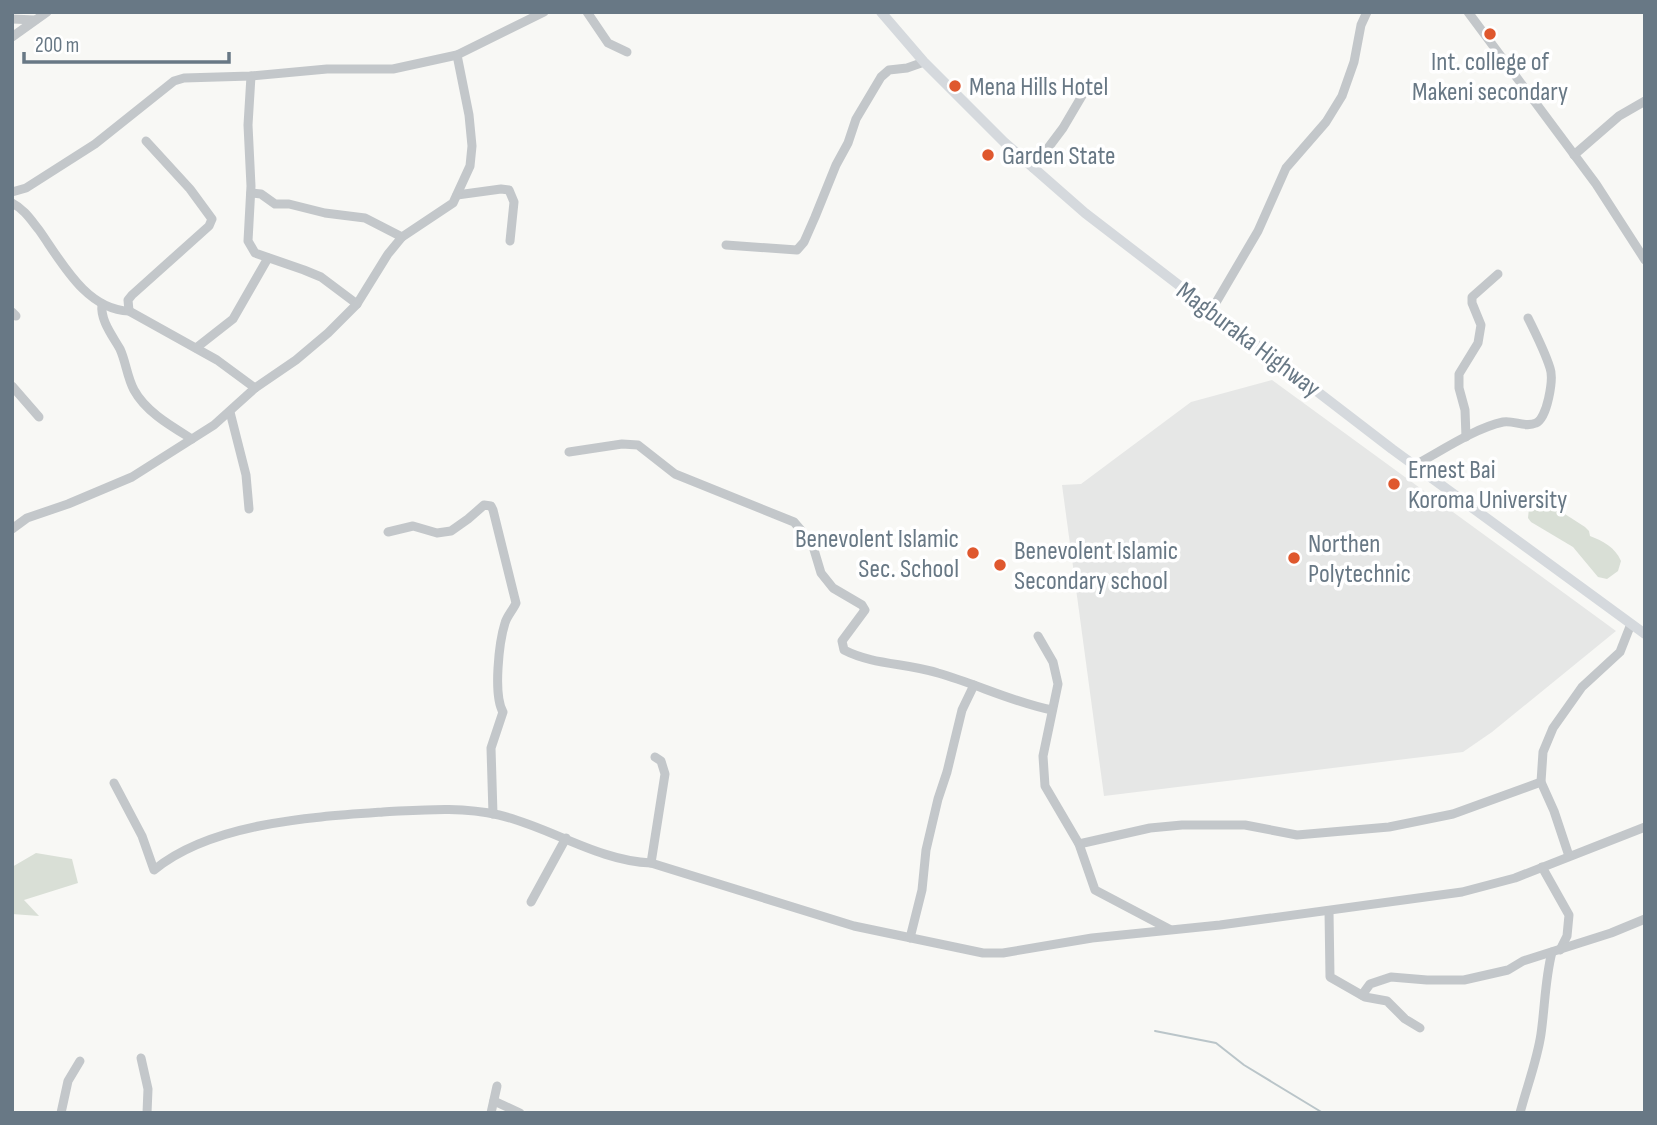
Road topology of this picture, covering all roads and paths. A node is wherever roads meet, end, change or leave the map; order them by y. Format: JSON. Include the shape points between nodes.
{"nodes":[{"id":1,"x":47,"y":12,"type":"edge"},
{"id":2,"x":544,"y":12,"type":"edge"},
{"id":3,"x":587,"y":12,"type":"edge"},
{"id":4,"x":1367,"y":12,"type":"edge"},
{"id":5,"x":1468,"y":12,"type":"edge"},
{"id":6,"x":887,"y":15,"type":"edge"},
{"id":7,"x":12,"y":19,"type":"edge"},
{"id":8,"x":35,"y":20,"type":"junction"},
{"id":9,"x":12,"y":37,"type":"edge"},
{"id":10,"x":627,"y":52,"type":"dead end"},
{"id":11,"x":457,"y":55,"type":"junction"},
{"id":12,"x":924,"y":62,"type":"junction"},
{"id":13,"x":251,"y":76,"type":"junction"},
{"id":14,"x":1086,"y":89,"type":"dead end"},
{"id":15,"x":1645,"y":101,"type":"edge"},
{"id":16,"x":146,"y":141,"type":"dead end"},
{"id":17,"x":1574,"y":155,"type":"junction"},
{"id":18,"x":1033,"y":168,"type":"junction"},
{"id":19,"x":12,"y":192,"type":"edge"},
{"id":20,"x":251,"y":192,"type":"junction"},
{"id":21,"x":457,"y":195,"type":"junction"},
{"id":22,"x":12,"y":203,"type":"edge"},
{"id":23,"x":402,"y":237,"type":"junction"},
{"id":24,"x":510,"y":241,"type":"dead end"},
{"id":25,"x":726,"y":245,"type":"dead end"},
{"id":26,"x":268,"y":258,"type":"junction"},
{"id":27,"x":1645,"y":260,"type":"edge"},
{"id":28,"x":1498,"y":274,"type":"dead end"},
{"id":29,"x":102,"y":304,"type":"junction"},
{"id":30,"x":357,"y":304,"type":"junction"},
{"id":31,"x":129,"y":311,"type":"junction"},
{"id":32,"x":1211,"y":311,"type":"junction"},
{"id":33,"x":1528,"y":318,"type":"dead end"},
{"id":34,"x":196,"y":348,"type":"junction"},
{"id":35,"x":12,"y":386,"type":"edge"},
{"id":36,"x":255,"y":388,"type":"junction"},
{"id":37,"x":230,"y":412,"type":"junction"},
{"id":38,"x":39,"y":417,"type":"dead end"},
{"id":39,"x":1466,"y":438,"type":"junction"},
{"id":40,"x":192,"y":439,"type":"junction"},
{"id":41,"x":569,"y":452,"type":"dead end"},
{"id":42,"x":1415,"y":465,"type":"junction"},
{"id":43,"x":249,"y":509,"type":"dead end"},
{"id":44,"x":12,"y":529,"type":"edge"},
{"id":45,"x":388,"y":532,"type":"dead end"},
{"id":46,"x":1631,"y":624,"type":"junction"},
{"id":47,"x":1645,"y":634,"type":"edge"},
{"id":48,"x":1038,"y":636,"type":"dead end"},
{"id":49,"x":974,"y":685,"type":"junction"},
{"id":50,"x":1052,"y":710,"type":"junction"},
{"id":51,"x":655,"y":757,"type":"dead end"},
{"id":52,"x":1541,"y":782,"type":"junction"},
{"id":53,"x":114,"y":783,"type":"dead end"},
{"id":54,"x":493,"y":814,"type":"junction"},
{"id":55,"x":1645,"y":827,"type":"edge"},
{"id":56,"x":566,"y":838,"type":"junction"},
{"id":57,"x":1079,"y":844,"type":"junction"},
{"id":58,"x":1569,"y":856,"type":"junction"},
{"id":59,"x":651,"y":863,"type":"junction"},
{"id":60,"x":1542,"y":867,"type":"junction"},
{"id":61,"x":531,"y":902,"type":"dead end"},
{"id":62,"x":1329,"y":911,"type":"junction"},
{"id":63,"x":1645,"y":919,"type":"edge"},
{"id":64,"x":1171,"y":929,"type":"junction"},
{"id":65,"x":910,"y":938,"type":"junction"},
{"id":66,"x":1556,"y":951,"type":"junction"},
{"id":67,"x":1362,"y":996,"type":"junction"},
{"id":68,"x":1420,"y":1028,"type":"dead end"},
{"id":69,"x":141,"y":1058,"type":"dead end"},
{"id":70,"x":80,"y":1062,"type":"dead end"},
{"id":71,"x":497,"y":1086,"type":"dead end"},
{"id":72,"x":494,"y":1101,"type":"junction"},
{"id":73,"x":61,"y":1113,"type":"edge"},
{"id":74,"x":147,"y":1113,"type":"edge"},
{"id":75,"x":491,"y":1113,"type":"edge"},
{"id":76,"x":520,"y":1113,"type":"edge"},
{"id":77,"x":1520,"y":1113,"type":"edge"}],
"edges":[{"from":1,"to":8,"type":"street"},
{"from":2,"to":11,"type":"street"},
{"from":3,"to":10,"type":"street","via":[[608,43]]},
{"from":4,"to":32,"type":"street","via":[[1342,96],[1286,168],[1258,230]]},
{"from":5,"to":17,"type":"street"},
{"from":6,"to":12,"type":"main road","name":"Magburaka Highway"},
{"from":7,"to":8,"type":"street"},
{"from":8,"to":9,"type":"street"},
{"from":11,"to":13,"type":"street","via":[[393,69]]},
{"from":11,"to":21,"type":"street","via":[[472,146],[470,166]]},
{"from":12,"to":18,"type":"main road","name":"Magburaka Highway"},
{"from":12,"to":25,"type":"street","via":[[889,70],[877,83],[797,250]]},
{"from":13,"to":19,"type":"street","via":[[174,81],[83,152]]},
{"from":13,"to":20,"type":"street"},
{"from":14,"to":18,"type":"street"},
{"from":15,"to":17,"type":"street"},
{"from":16,"to":31,"type":"street","via":[[212,219],[132,295]]},
{"from":17,"to":27,"type":"street"},
{"from":18,"to":32,"type":"main road","name":"Magburaka Highway"},
{"from":20,"to":23,"type":"street","via":[[275,204],[365,218]]},
{"from":20,"to":26,"type":"street","via":[[248,241],[255,253]]},
{"from":21,"to":23,"type":"street","via":[[438,215]]},
{"from":21,"to":24,"type":"street","via":[[509,190],[514,202]]},
{"from":22,"to":29,"type":"street","via":[[26,214],[87,293]]},
{"from":23,"to":30,"type":"street"},
{"from":26,"to":30,"type":"street","via":[[321,277]]},
{"from":26,"to":34,"type":"street","via":[[233,319]]},
{"from":28,"to":39,"type":"street","via":[[1472,298],[1481,325],[1478,343],[1459,374]]},
{"from":29,"to":31,"type":"street"},
{"from":29,"to":40,"type":"street","via":[[102,316],[138,396]]},
{"from":30,"to":36,"type":"street","via":[[296,360]]},
{"from":31,"to":34,"type":"street"},
{"from":32,"to":42,"type":"main road","name":"Magburaka Highway"},
{"from":33,"to":39,"type":"street","via":[[1551,370],[1546,412],[1538,423],[1505,422]]},
{"from":34,"to":36,"type":"street"},
{"from":35,"to":38,"type":"street"},
{"from":36,"to":37,"type":"street"},
{"from":37,"to":40,"type":"street"},
{"from":37,"to":43,"type":"street","via":[[246,475]]},
{"from":39,"to":42,"type":"street"},
{"from":40,"to":44,"type":"street","via":[[132,477],[27,518]]},
{"from":41,"to":49,"type":"street","via":[[638,445],[675,474],[794,522],[812,543],[821,573],[865,610],[842,641],[844,650],[862,659],[936,672]]},
{"from":42,"to":46,"type":"main road","name":"Magburaka Highway"},
{"from":45,"to":54,"type":"street","via":[[413,526],[437,533],[451,531],[484,505],[493,510],[516,603],[505,622],[498,671],[503,712],[491,748]]},
{"from":46,"to":47,"type":"main road","name":"Magburaka Highway"},
{"from":46,"to":52,"type":"street","via":[[1620,652],[1582,687],[1553,728],[1543,752]]},
{"from":48,"to":50,"type":"street","via":[[1056,671]]},
{"from":49,"to":50,"type":"street"},
{"from":49,"to":65,"type":"street","via":[[962,710],[938,799]]},
{"from":50,"to":57,"type":"street","via":[[1043,756],[1045,786]]},
{"from":51,"to":59,"type":"street","via":[[665,774]]},
{"from":52,"to":57,"type":"street","via":[[1453,814],[1389,827],[1297,835],[1245,825],[1182,825]]},
{"from":52,"to":58,"type":"street"},
{"from":53,"to":54,"type":"street","via":[[155,870],[185,849],[273,822],[435,808]]},
{"from":54,"to":56,"type":"street"},
{"from":55,"to":58,"type":"street"},
{"from":56,"to":59,"type":"street","via":[[622,859]]},
{"from":56,"to":61,"type":"street"},
{"from":57,"to":64,"type":"street","via":[[1094,890]]},
{"from":58,"to":60,"type":"street"},
{"from":59,"to":65,"type":"street","via":[[854,926]]},
{"from":60,"to":62,"type":"street","via":[[1462,892]]},
{"from":60,"to":66,"type":"street","via":[[1569,915],[1570,927]]},
{"from":62,"to":64,"type":"street"},
{"from":62,"to":67,"type":"street","via":[[1330,977]]},
{"from":63,"to":66,"type":"street"},
{"from":64,"to":65,"type":"street","via":[[1003,953]]},
{"from":66,"to":67,"type":"street","via":[[1477,978],[1382,979],[1370,984]]},
{"from":66,"to":77,"type":"street","via":[[1547,973],[1536,1063]]},
{"from":67,"to":68,"type":"street","via":[[1387,1001]]},
{"from":69,"to":74,"type":"street","via":[[148,1089]]},
{"from":70,"to":73,"type":"street","via":[[68,1081]]},
{"from":71,"to":72,"type":"street"},
{"from":72,"to":75,"type":"street"},
{"from":72,"to":76,"type":"street"}]}
